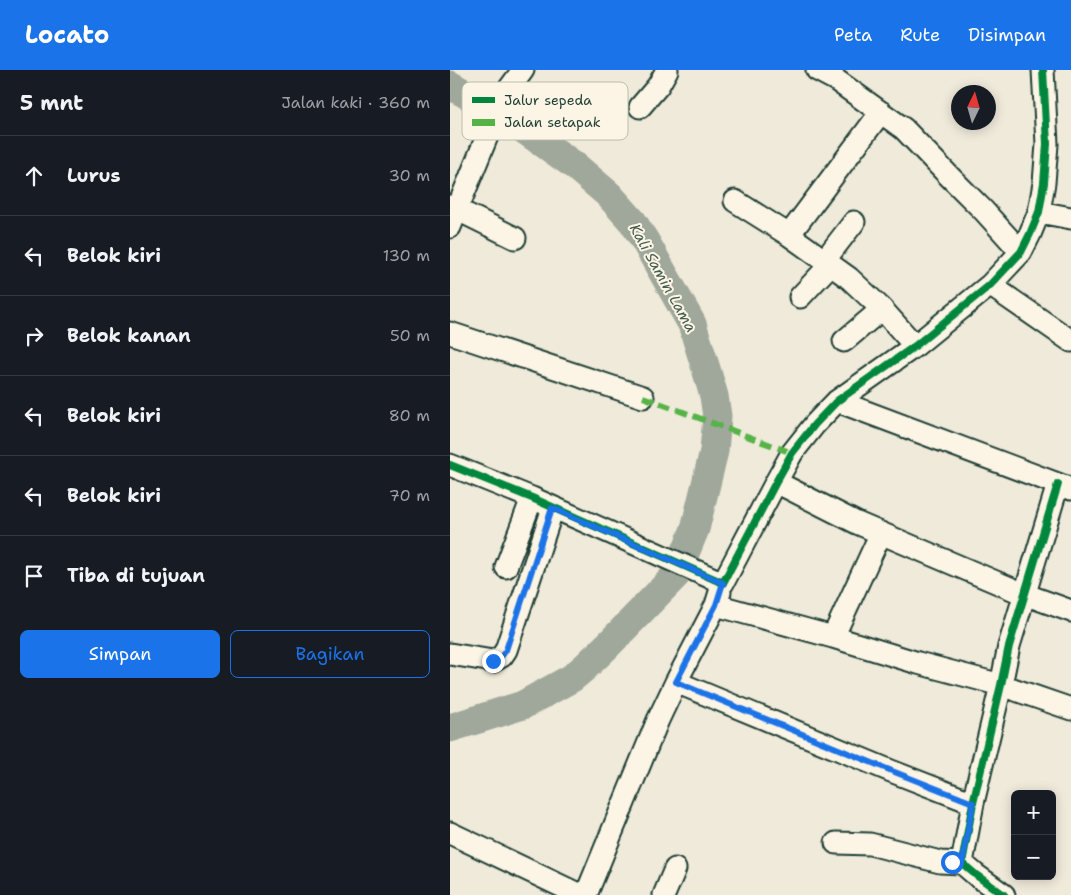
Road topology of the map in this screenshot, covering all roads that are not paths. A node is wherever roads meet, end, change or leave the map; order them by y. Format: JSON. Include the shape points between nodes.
{"nodes":[{"id":1,"x":523,"y":70,"type":"edge"},
{"id":2,"x":667,"y":70,"type":"edge"},
{"id":3,"x":818,"y":70,"type":"edge"},
{"id":4,"x":1043,"y":70,"type":"edge"},
{"id":5,"x":514,"y":82,"type":"edge"},
{"id":6,"x":640,"y":107,"type":"dead end"},
{"id":7,"x":881,"y":112,"type":"junction"},
{"id":8,"x":484,"y":140,"type":"edge"},
{"id":9,"x":735,"y":201,"type":"dead end"},
{"id":10,"x":1039,"y":212,"type":"junction"},
{"id":11,"x":452,"y":214,"type":"edge"},
{"id":12,"x":1071,"y":218,"type":"edge"},
{"id":13,"x":854,"y":222,"type":"dead end"},
{"id":14,"x":789,"y":235,"type":"junction"},
{"id":15,"x":515,"y":238,"type":"dead end"},
{"id":16,"x":1021,"y":252,"type":"junction"},
{"id":17,"x":827,"y":263,"type":"junction"},
{"id":18,"x":990,"y":285,"type":"junction"},
{"id":19,"x":800,"y":296,"type":"dead end"},
{"id":20,"x":882,"y":310,"type":"junction"},
{"id":21,"x":450,"y":333,"type":"edge"},
{"id":22,"x":844,"y":341,"type":"dead end"},
{"id":23,"x":1071,"y":341,"type":"edge"},
{"id":24,"x":916,"y":346,"type":"junction"},
{"id":25,"x":643,"y":397,"type":"dead end"},
{"id":26,"x":837,"y":401,"type":"junction"},
{"id":27,"x":450,"y":465,"type":"edge"},
{"id":28,"x":776,"y":482,"type":"junction"},
{"id":29,"x":1067,"y":484,"type":"edge"},
{"id":30,"x":532,"y":498,"type":"junction"},
{"id":31,"x":552,"y":508,"type":"junction"},
{"id":32,"x":881,"y":533,"type":"junction"},
{"id":33,"x":506,"y":567,"type":"dead end"},
{"id":34,"x":723,"y":583,"type":"junction"},
{"id":35,"x":1024,"y":594,"type":"junction"},
{"id":36,"x":716,"y":605,"type":"junction"},
{"id":37,"x":1071,"y":611,"type":"edge"},
{"id":38,"x":833,"y":637,"type":"junction"},
{"id":39,"x":450,"y":654,"type":"edge"},
{"id":40,"x":676,"y":682,"type":"junction"},
{"id":41,"x":1001,"y":685,"type":"junction"},
{"id":42,"x":1071,"y":709,"type":"edge"},
{"id":43,"x":973,"y":803,"type":"junction"},
{"id":44,"x":450,"y":833,"type":"edge"},
{"id":45,"x":836,"y":843,"type":"dead end"},
{"id":46,"x":962,"y":863,"type":"junction"},
{"id":47,"x":675,"y":869,"type":"dead end"},
{"id":48,"x":580,"y":895,"type":"edge"},
{"id":49,"x":586,"y":895,"type":"edge"},
{"id":50,"x":664,"y":895,"type":"edge"},
{"id":51,"x":1004,"y":895,"type":"edge"}],
"edges":[{"from":1,"to":5,"type":"street"},
{"from":2,"to":6,"type":"street"},
{"from":3,"to":7,"type":"street"},
{"from":4,"to":10,"type":"street","via":[[1047,144]]},
{"from":7,"to":14,"type":"street"},
{"from":7,"to":16,"type":"street","via":[[904,129]]},
{"from":8,"to":11,"type":"street"},
{"from":9,"to":14,"type":"street"},
{"from":10,"to":12,"type":"street"},
{"from":10,"to":16,"type":"street"},
{"from":11,"to":15,"type":"street"},
{"from":13,"to":17,"type":"street"},
{"from":14,"to":17,"type":"street"},
{"from":16,"to":18,"type":"street"},
{"from":17,"to":19,"type":"street"},
{"from":17,"to":20,"type":"street","via":[[849,278]]},
{"from":18,"to":23,"type":"street"},
{"from":18,"to":24,"type":"street"},
{"from":20,"to":22,"type":"street"},
{"from":20,"to":24,"type":"street"},
{"from":21,"to":25,"type":"street"},
{"from":24,"to":26,"type":"street"},
{"from":26,"to":28,"type":"street","via":[[792,453]]},
{"from":26,"to":29,"type":"street"},
{"from":27,"to":30,"type":"street"},
{"from":28,"to":32,"type":"street"},
{"from":28,"to":34,"type":"street"},
{"from":29,"to":35,"type":"street"},
{"from":30,"to":31,"type":"street"},
{"from":30,"to":33,"type":"street"},
{"from":31,"to":34,"type":"street"},
{"from":31,"to":39,"type":"street","via":[[502,656],[493,661]]},
{"from":32,"to":35,"type":"street"},
{"from":32,"to":38,"type":"street"},
{"from":34,"to":36,"type":"street"},
{"from":35,"to":37,"type":"street"},
{"from":35,"to":41,"type":"street"},
{"from":36,"to":38,"type":"street"},
{"from":36,"to":40,"type":"street"},
{"from":38,"to":41,"type":"street"},
{"from":40,"to":43,"type":"street"},
{"from":40,"to":49,"type":"street"},
{"from":41,"to":42,"type":"street"},
{"from":41,"to":43,"type":"street"},
{"from":43,"to":46,"type":"street"},
{"from":44,"to":48,"type":"street"},
{"from":45,"to":46,"type":"street","via":[[870,844],[940,862]]},
{"from":46,"to":51,"type":"street"},
{"from":47,"to":50,"type":"street"}]}
